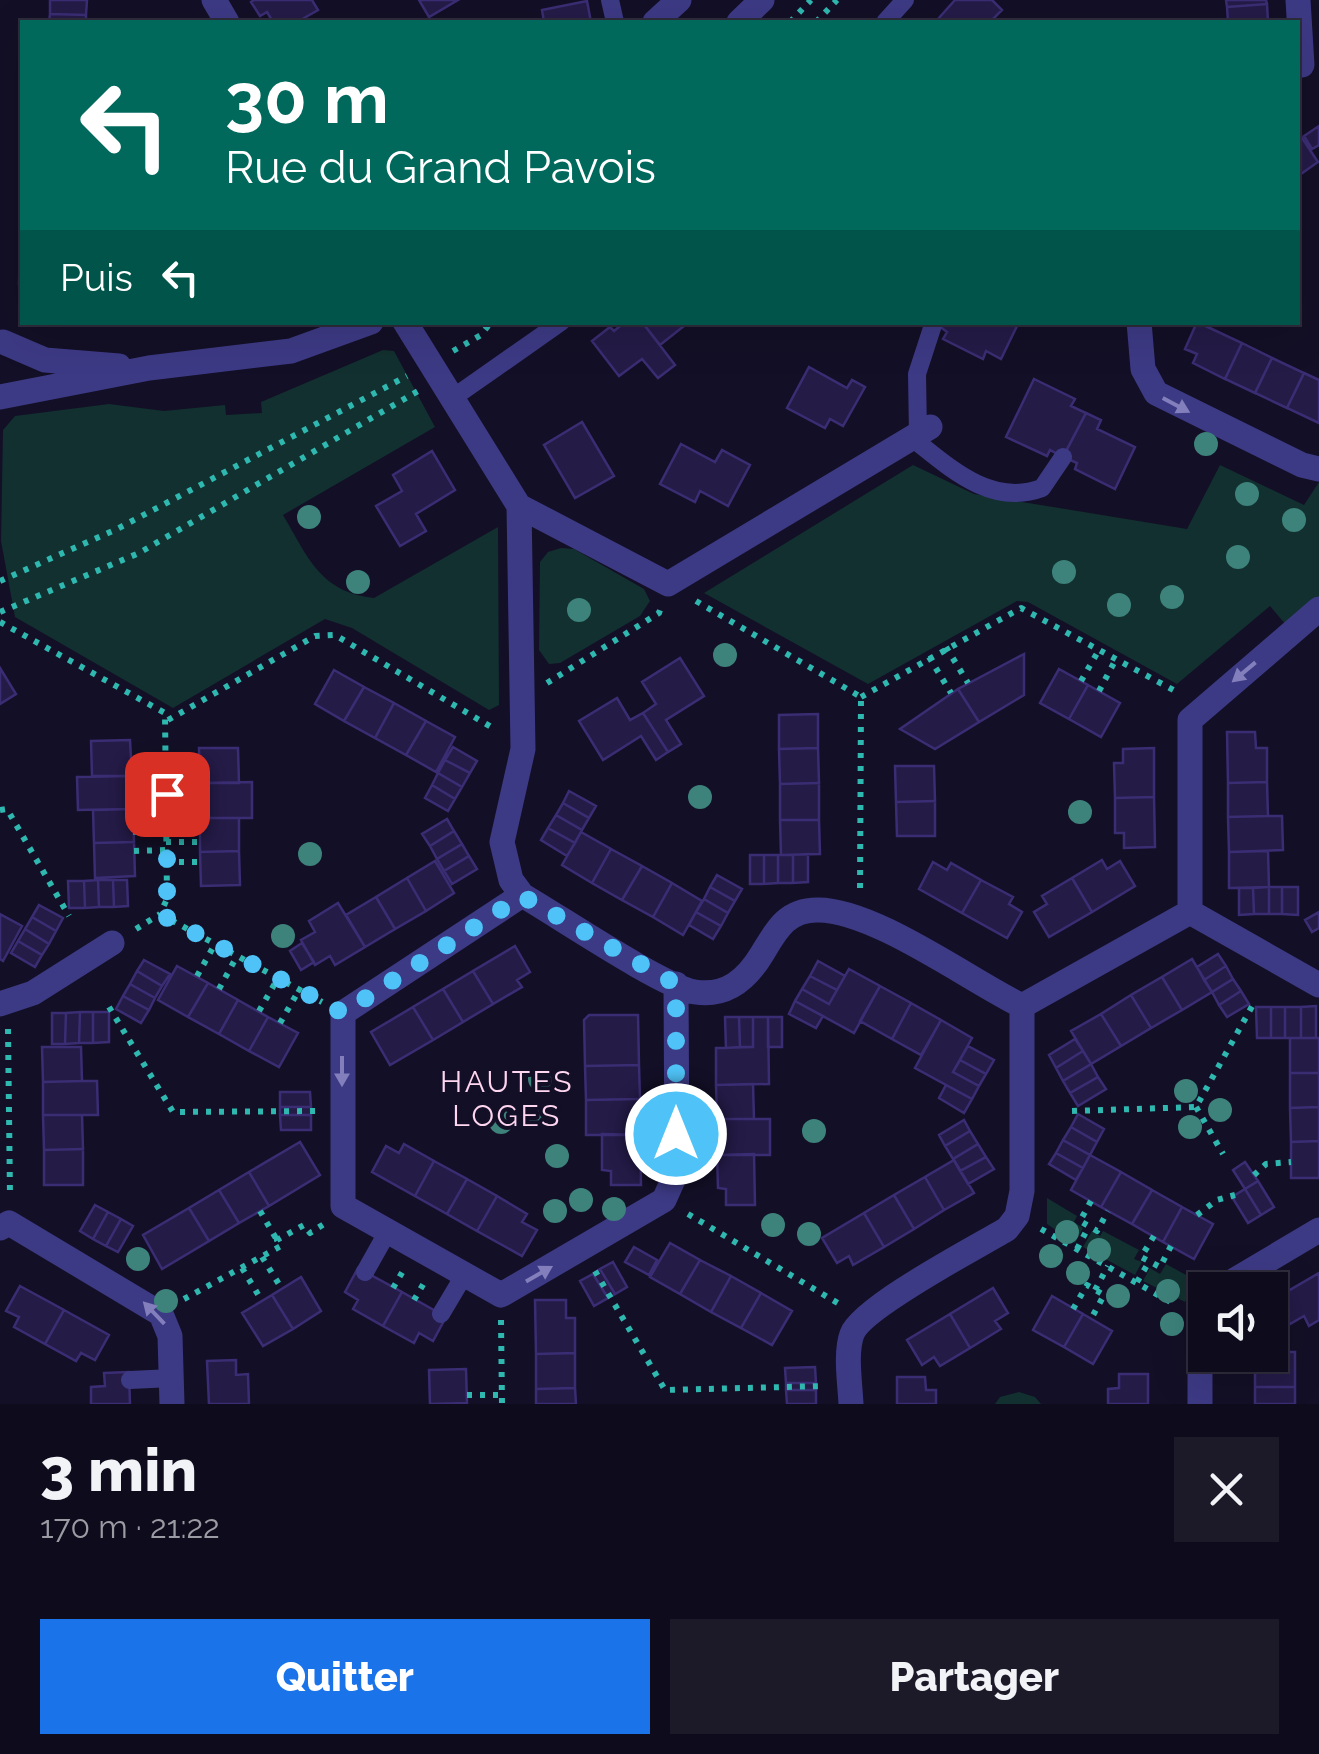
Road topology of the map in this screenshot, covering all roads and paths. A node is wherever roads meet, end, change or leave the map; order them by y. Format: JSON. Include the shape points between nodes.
{"nodes":[{"id":1,"x":679,"y":0,"type":"edge"},
{"id":2,"x":762,"y":0,"type":"edge"},
{"id":3,"x":811,"y":0,"type":"edge"},
{"id":4,"x":838,"y":0,"type":"edge"},
{"id":5,"x":905,"y":0,"type":"edge"},
{"id":6,"x":1298,"y":0,"type":"edge"},
{"id":7,"x":657,"y":20,"type":"edge"},
{"id":8,"x":741,"y":20,"type":"edge"},
{"id":9,"x":792,"y":20,"type":"edge"},
{"id":10,"x":818,"y":20,"type":"edge"},
{"id":11,"x":887,"y":20,"type":"edge"},
{"id":12,"x":1306,"y":69,"type":"edge"},
{"id":13,"x":363,"y":325,"type":"edge"},
{"id":14,"x":407,"y":325,"type":"edge"},
{"id":15,"x":489,"y":325,"type":"edge"},
{"id":16,"x":554,"y":325,"type":"edge"},
{"id":17,"x":933,"y":325,"type":"edge"},
{"id":18,"x":1139,"y":325,"type":"edge"},
{"id":19,"x":2,"y":340,"type":"edge"},
{"id":20,"x":149,"y":368,"type":"junction"},
{"id":21,"x":442,"y":379,"type":"junction"},
{"id":22,"x":0,"y":395,"type":"edge"},
{"id":23,"x":920,"y":433,"type":"junction"},
{"id":24,"x":1064,"y":457,"type":"dead end"},
{"id":25,"x":1319,"y":469,"type":"edge"},
{"id":26,"x":520,"y":506,"type":"junction"},
{"id":27,"x":0,"y":581,"type":"edge"},
{"id":28,"x":668,"y":584,"type":"junction"},
{"id":29,"x":1319,"y":610,"type":"edge"},
{"id":30,"x":0,"y":612,"type":"edge"},
{"id":31,"x":0,"y":622,"type":"edge"},
{"id":32,"x":946,"y":647,"type":"junction"},
{"id":33,"x":1100,"y":648,"type":"junction"},
{"id":34,"x":1117,"y":657,"type":"junction"},
{"id":35,"x":929,"y":658,"type":"junction"},
{"id":36,"x":1081,"y":681,"type":"dead end"},
{"id":37,"x":968,"y":683,"type":"dead end"},
{"id":38,"x":1098,"y":691,"type":"dead end"},
{"id":39,"x":951,"y":693,"type":"dead end"},
{"id":40,"x":861,"y":697,"type":"junction"},
{"id":41,"x":520,"y":700,"type":"junction"},
{"id":42,"x":1202,"y":707,"type":"junction"},
{"id":43,"x":168,"y":720,"type":"junction"},
{"id":44,"x":523,"y":749,"type":"junction"},
{"id":45,"x":168,"y":760,"type":"junction"},
{"id":46,"x":131,"y":761,"type":"dead end"},
{"id":47,"x":167,"y":772,"type":"junction"},
{"id":48,"x":200,"y":772,"type":"dead end"},
{"id":49,"x":132,"y":785,"type":"dead end"},
{"id":50,"x":167,"y":790,"type":"junction"},
{"id":51,"x":200,"y":794,"type":"dead end"},
{"id":52,"x":0,"y":810,"type":"edge"},
{"id":53,"x":166,"y":831,"type":"junction"},
{"id":54,"x":134,"y":832,"type":"dead end"},
{"id":55,"x":200,"y":842,"type":"dead end"},
{"id":56,"x":166,"y":846,"type":"junction"},
{"id":57,"x":134,"y":851,"type":"dead end"},
{"id":58,"x":166,"y":862,"type":"junction"},
{"id":59,"x":200,"y":862,"type":"dead end"},
{"id":60,"x":522,"y":896,"type":"junction"},
{"id":61,"x":1190,"y":912,"type":"junction"},
{"id":62,"x":69,"y":916,"type":"dead end"},
{"id":63,"x":860,"y":920,"type":"junction"},
{"id":64,"x":112,"y":943,"type":"dead end"},
{"id":65,"x":216,"y":944,"type":"junction"},
{"id":66,"x":237,"y":956,"type":"junction"},
{"id":67,"x":197,"y":976,"type":"dead end"},
{"id":68,"x":278,"y":978,"type":"junction"},
{"id":69,"x":676,"y":984,"type":"junction"},
{"id":70,"x":1319,"y":985,"type":"edge"},
{"id":71,"x":219,"y":988,"type":"dead end"},
{"id":72,"x":299,"y":990,"type":"junction"},
{"id":73,"x":1255,"y":1000,"type":"dead end"},
{"id":74,"x":4,"y":1004,"type":"edge"},
{"id":75,"x":1022,"y":1006,"type":"junction"},
{"id":76,"x":108,"y":1007,"type":"dead end"},
{"id":77,"x":259,"y":1012,"type":"dead end"},
{"id":78,"x":343,"y":1013,"type":"junction"},
{"id":79,"x":280,"y":1023,"type":"dead end"},
{"id":80,"x":1196,"y":1107,"type":"junction"},
{"id":81,"x":342,"y":1110,"type":"junction"},
{"id":82,"x":1072,"y":1111,"type":"dead end"},
{"id":83,"x":1223,"y":1154,"type":"dead end"},
{"id":84,"x":1291,"y":1162,"type":"dead end"},
{"id":85,"x":1254,"y":1174,"type":"dead end"},
{"id":86,"x":1235,"y":1195,"type":"dead end"},
{"id":87,"x":664,"y":1200,"type":"junction"},
{"id":88,"x":1091,"y":1201,"type":"dead end"},
{"id":89,"x":343,"y":1206,"type":"junction"},
{"id":90,"x":260,"y":1211,"type":"dead end"},
{"id":91,"x":1108,"y":1211,"type":"dead end"},
{"id":92,"x":1197,"y":1215,"type":"dead end"},
{"id":93,"x":1017,"y":1216,"type":"junction"},
{"id":94,"x":5,"y":1225,"type":"edge"},
{"id":95,"x":1089,"y":1226,"type":"junction"},
{"id":96,"x":1319,"y":1230,"type":"edge"},
{"id":97,"x":388,"y":1231,"type":"junction"},
{"id":98,"x":1154,"y":1236,"type":"dead end"},
{"id":99,"x":277,"y":1240,"type":"junction"},
{"id":100,"x":1172,"y":1246,"type":"dead end"},
{"id":101,"x":1077,"y":1249,"type":"junction"},
{"id":102,"x":582,"y":1250,"type":"junction"},
{"id":103,"x":262,"y":1256,"type":"junction"},
{"id":104,"x":1149,"y":1261,"type":"junction"},
{"id":105,"x":1108,"y":1266,"type":"junction"},
{"id":106,"x":242,"y":1268,"type":"junction"},
{"id":107,"x":404,"y":1270,"type":"dead end"},
{"id":108,"x":365,"y":1272,"type":"dead end"},
{"id":109,"x":1248,"y":1272,"type":"edge"},
{"id":110,"x":464,"y":1277,"type":"junction"},
{"id":111,"x":424,"y":1282,"type":"dead end"},
{"id":112,"x":1138,"y":1282,"type":"junction"},
{"id":113,"x":394,"y":1288,"type":"dead end"},
{"id":114,"x":282,"y":1289,"type":"dead end"},
{"id":115,"x":1096,"y":1290,"type":"junction"},
{"id":116,"x":501,"y":1295,"type":"junction"},
{"id":117,"x":184,"y":1299,"type":"dead end"},
{"id":118,"x":414,"y":1300,"type":"dead end"},
{"id":119,"x":262,"y":1301,"type":"dead end"},
{"id":120,"x":1188,"y":1304,"type":"edge"},
{"id":121,"x":1073,"y":1308,"type":"dead end"},
{"id":122,"x":441,"y":1314,"type":"dead end"},
{"id":123,"x":863,"y":1318,"type":"junction"},
{"id":124,"x":1091,"y":1319,"type":"dead end"},
{"id":125,"x":1200,"y":1372,"type":"edge"},
{"id":126,"x":130,"y":1380,"type":"dead end"},
{"id":127,"x":172,"y":1391,"type":"edge"},
{"id":128,"x":850,"y":1395,"type":"edge"},
{"id":129,"x":468,"y":1396,"type":"dead end"},
{"id":130,"x":502,"y":1400,"type":"edge"},
{"id":131,"x":1200,"y":1404,"type":"edge"}],
"edges":[{"from":1,"to":7,"type":"street"},
{"from":2,"to":8,"type":"street"},
{"from":3,"to":9,"type":"path"},
{"from":4,"to":10,"type":"path"},
{"from":5,"to":11,"type":"lane"},
{"from":6,"to":12,"type":"street"},
{"from":13,"to":20,"type":"street","via":[[291,351]]},
{"from":14,"to":21,"type":"street"},
{"from":15,"to":21,"type":"path"},
{"from":16,"to":21,"type":"lane"},
{"from":17,"to":23,"type":"lane","via":[[917,374]]},
{"from":18,"to":25,"type":"street","one_way":true,"via":[[1142,369],[1156,392]]},
{"from":19,"to":20,"type":"street","via":[[45,360]]},
{"from":19,"to":22,"type":"street","via":[[12,366]]},
{"from":20,"to":22,"type":"street"},
{"from":21,"to":26,"type":"street"},
{"from":21,"to":27,"type":"path"},
{"from":21,"to":30,"type":"path","via":[[139,553]]},
{"from":23,"to":24,"type":"lane","via":[[984,489],[1008,494],[1042,488]]},
{"from":23,"to":28,"type":"street"},
{"from":26,"to":28,"type":"street"},
{"from":26,"to":41,"type":"street"},
{"from":28,"to":40,"type":"path"},
{"from":28,"to":41,"type":"path","via":[[659,614]]},
{"from":29,"to":42,"type":"street","one_way":true},
{"from":31,"to":43,"type":"path"},
{"from":32,"to":33,"type":"path","via":[[1020,608]]},
{"from":32,"to":35,"type":"path"},
{"from":32,"to":37,"type":"path"},
{"from":33,"to":34,"type":"path"},
{"from":33,"to":36,"type":"path"},
{"from":34,"to":38,"type":"path"},
{"from":34,"to":42,"type":"path","via":[[1182,696],[1188,690]]},
{"from":35,"to":39,"type":"path"},
{"from":35,"to":40,"type":"path"},
{"from":40,"to":63,"type":"path"},
{"from":41,"to":44,"type":"street"},
{"from":42,"to":61,"type":"street","via":[[1190,720]]},
{"from":43,"to":44,"type":"path","via":[[315,636],[336,636]]},
{"from":43,"to":45,"type":"path"},
{"from":44,"to":60,"type":"street","via":[[502,842]]},
{"from":45,"to":46,"type":"path"},
{"from":45,"to":47,"type":"path"},
{"from":47,"to":48,"type":"path"},
{"from":47,"to":50,"type":"path"},
{"from":49,"to":50,"type":"path"},
{"from":50,"to":51,"type":"path"},
{"from":50,"to":53,"type":"path"},
{"from":52,"to":62,"type":"path","via":[[7,810]]},
{"from":53,"to":54,"type":"path"},
{"from":53,"to":56,"type":"path"},
{"from":55,"to":56,"type":"path"},
{"from":56,"to":57,"type":"path"},
{"from":56,"to":58,"type":"path"},
{"from":58,"to":59,"type":"path"},
{"from":58,"to":65,"type":"path","via":[[167,899],[160,914]]},
{"from":60,"to":69,"type":"street"},
{"from":60,"to":78,"type":"street"},
{"from":61,"to":70,"type":"street"},
{"from":61,"to":75,"type":"street"},
{"from":63,"to":69,"type":"street","via":[[842,912],[799,911],[782,922],[747,979],[712,992]]},
{"from":63,"to":75,"type":"street"},
{"from":64,"to":74,"type":"street"},
{"from":65,"to":66,"type":"path"},
{"from":65,"to":67,"type":"path"},
{"from":66,"to":68,"type":"path"},
{"from":66,"to":71,"type":"path"},
{"from":68,"to":72,"type":"path"},
{"from":68,"to":77,"type":"path"},
{"from":69,"to":87,"type":"street","via":[[676,1171]]},
{"from":72,"to":78,"type":"path"},
{"from":72,"to":79,"type":"path"},
{"from":73,"to":80,"type":"path"},
{"from":74,"to":94,"type":"path"},
{"from":75,"to":93,"type":"street"},
{"from":76,"to":81,"type":"path","via":[[173,1112]]},
{"from":78,"to":81,"type":"street","one_way":true},
{"from":80,"to":82,"type":"path"},
{"from":80,"to":83,"type":"path"},
{"from":81,"to":89,"type":"street"},
{"from":84,"to":85,"type":"path","via":[[1266,1164]]},
{"from":86,"to":92,"type":"path"},
{"from":87,"to":102,"type":"street"},
{"from":87,"to":123,"type":"path"},
{"from":88,"to":95,"type":"path","via":[[1080,1221]]},
{"from":89,"to":97,"type":"street"},
{"from":89,"to":99,"type":"path","via":[[310,1232],[304,1225]]},
{"from":90,"to":99,"type":"path"},
{"from":91,"to":95,"type":"path","via":[[1097,1231]]},
{"from":93,"to":101,"type":"path"},
{"from":93,"to":123,"type":"street","via":[[1006,1230]]},
{"from":127,"to":94,"type":"street","one_way":true,"via":[[170,1336],[161,1314]]},
{"from":95,"to":101,"type":"path"},
{"from":96,"to":109,"type":"street"},
{"from":97,"to":108,"type":"lane"},
{"from":97,"to":110,"type":"street"},
{"from":98,"to":104,"type":"path","via":[[1141,1257]]},
{"from":99,"to":103,"type":"path","via":[[280,1246]]},
{"from":100,"to":104,"type":"path","via":[[1160,1267]]},
{"from":101,"to":105,"type":"path"},
{"from":116,"to":102,"type":"street","one_way":true},
{"from":102,"to":128,"type":"path","via":[[665,1390]]},
{"from":103,"to":106,"type":"path"},
{"from":103,"to":114,"type":"path"},
{"from":104,"to":112,"type":"path"},
{"from":105,"to":112,"type":"path"},
{"from":105,"to":115,"type":"path"},
{"from":106,"to":117,"type":"path"},
{"from":106,"to":119,"type":"path"},
{"from":107,"to":113,"type":"path"},
{"from":110,"to":116,"type":"street"},
{"from":110,"to":122,"type":"lane"},
{"from":111,"to":118,"type":"path"},
{"from":112,"to":120,"type":"path"},
{"from":115,"to":121,"type":"path","via":[[1087,1285]]},
{"from":115,"to":124,"type":"path","via":[[1104,1295]]},
{"from":116,"to":130,"type":"path"},
{"from":123,"to":128,"type":"street","via":[[850,1338]]},
{"from":125,"to":131,"type":"street"},
{"from":126,"to":127,"type":"lane"},
{"from":129,"to":130,"type":"path"}]}
